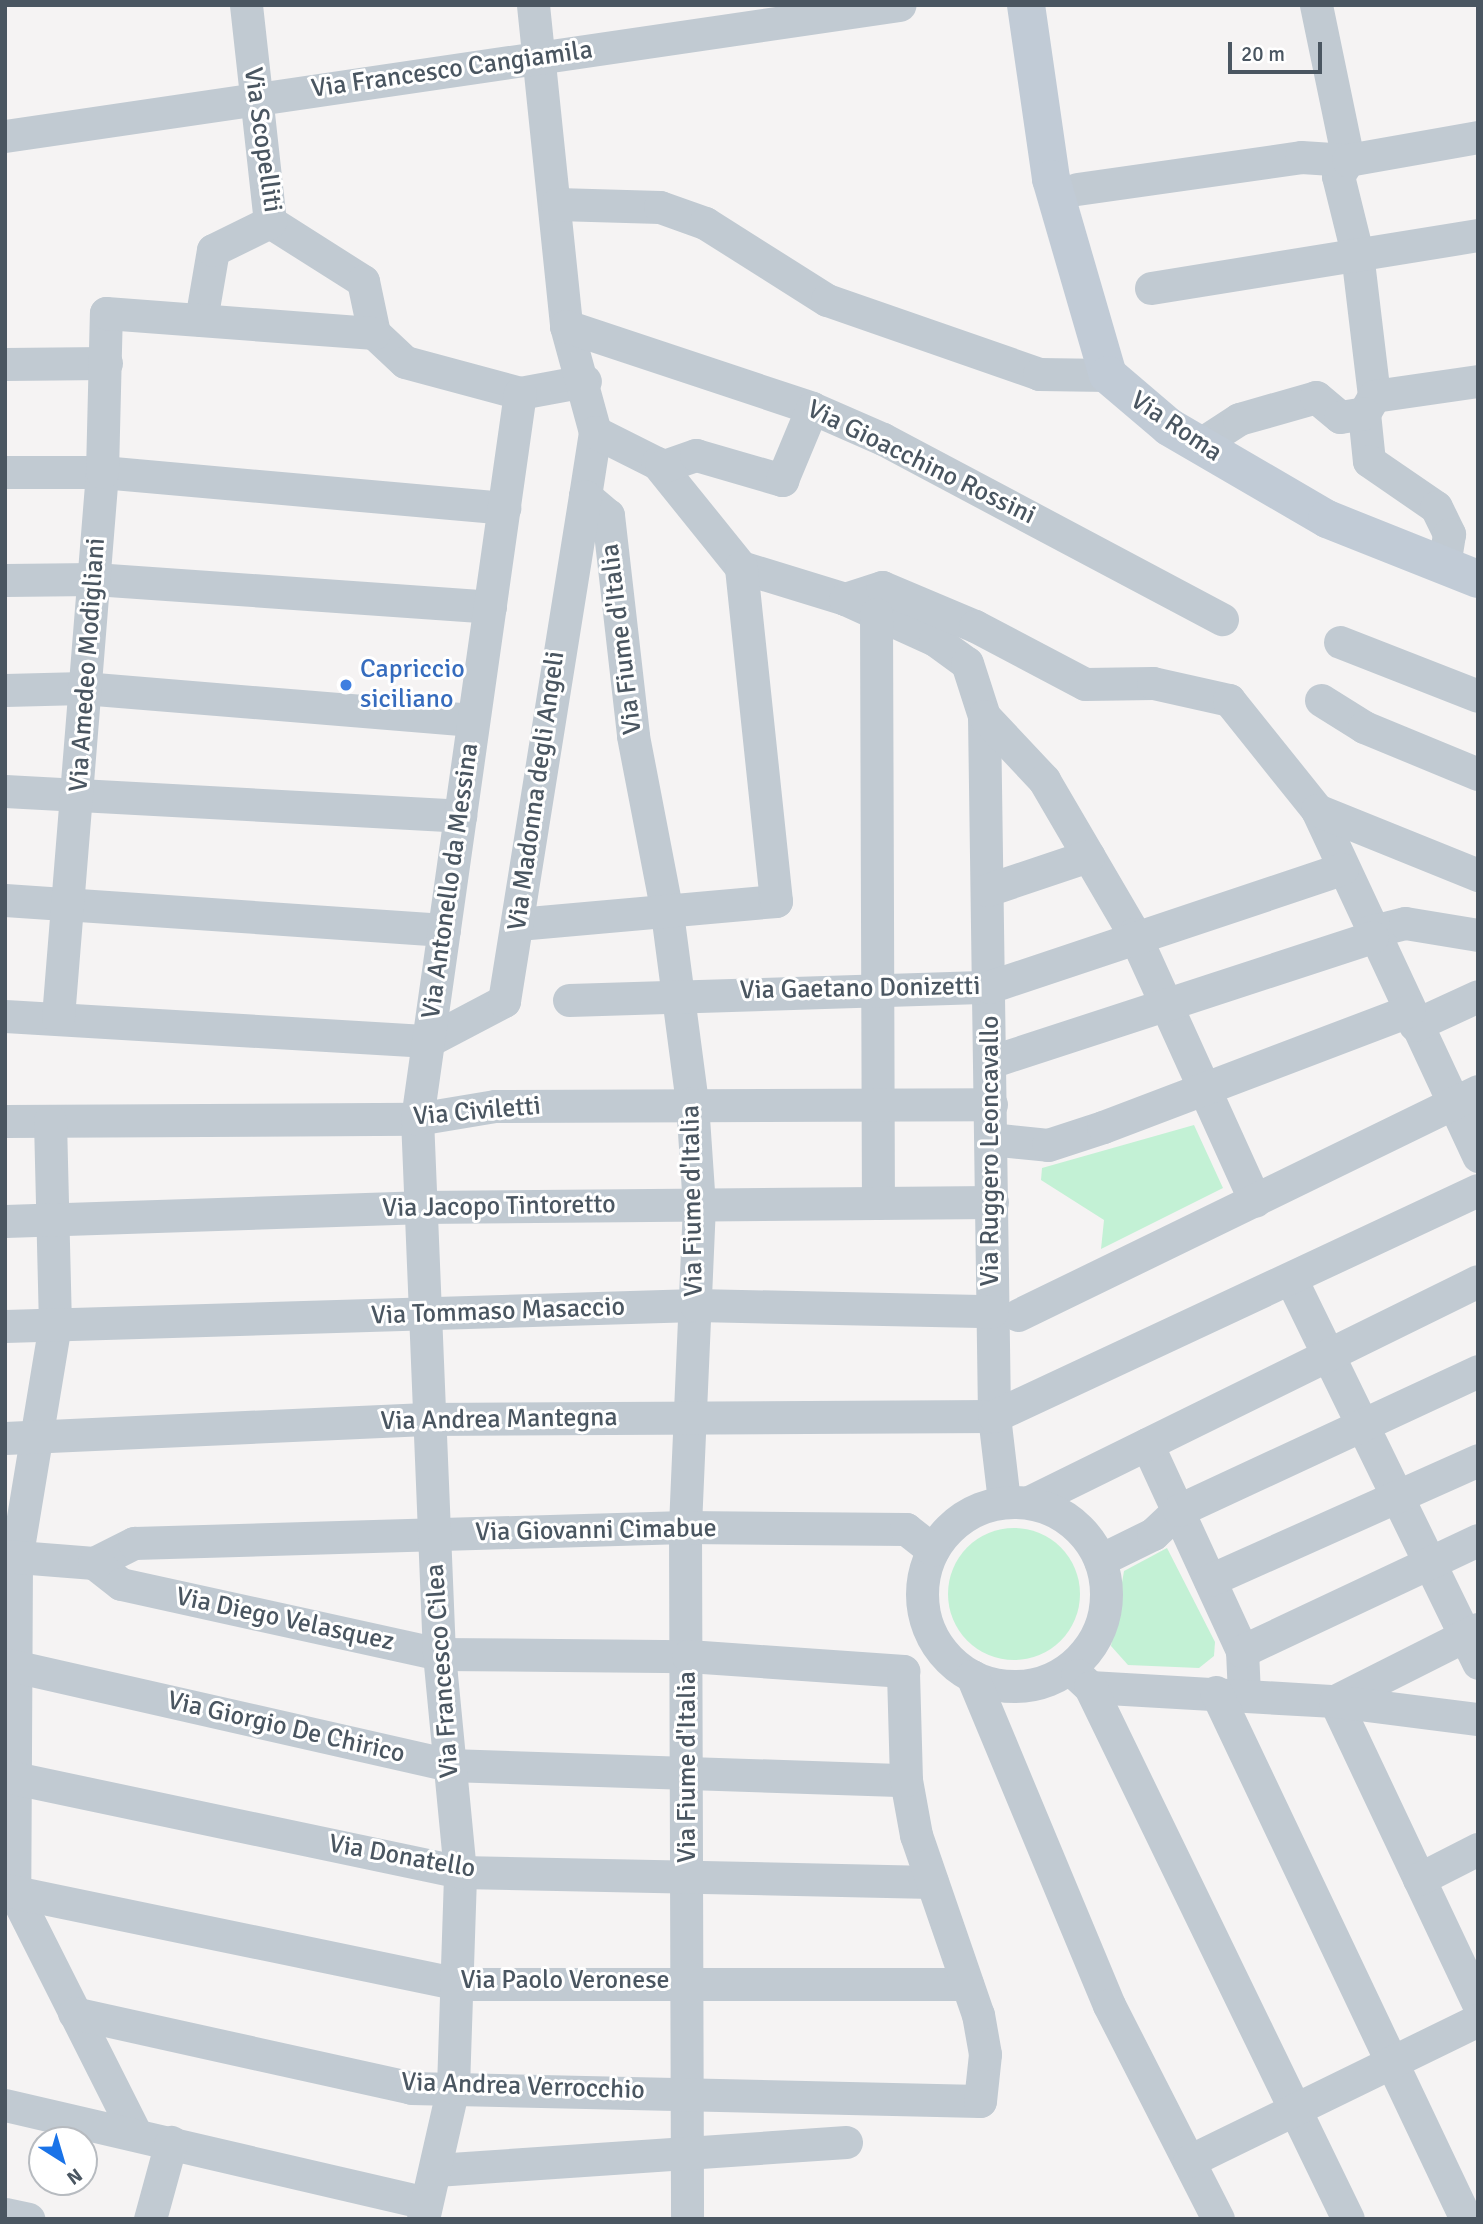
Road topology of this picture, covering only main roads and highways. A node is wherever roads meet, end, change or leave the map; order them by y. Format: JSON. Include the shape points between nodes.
{"nodes":[{"id":1,"x":1026,"y":5,"type":"edge"},
{"id":2,"x":1461,"y":572,"type":"edge"}],
"edges":[{"from":1,"to":2,"type":"main road","name":"Via Roma","via":[[1051,179],[1108,375],[1133,401],[1199,445],[1327,519]]}]}
